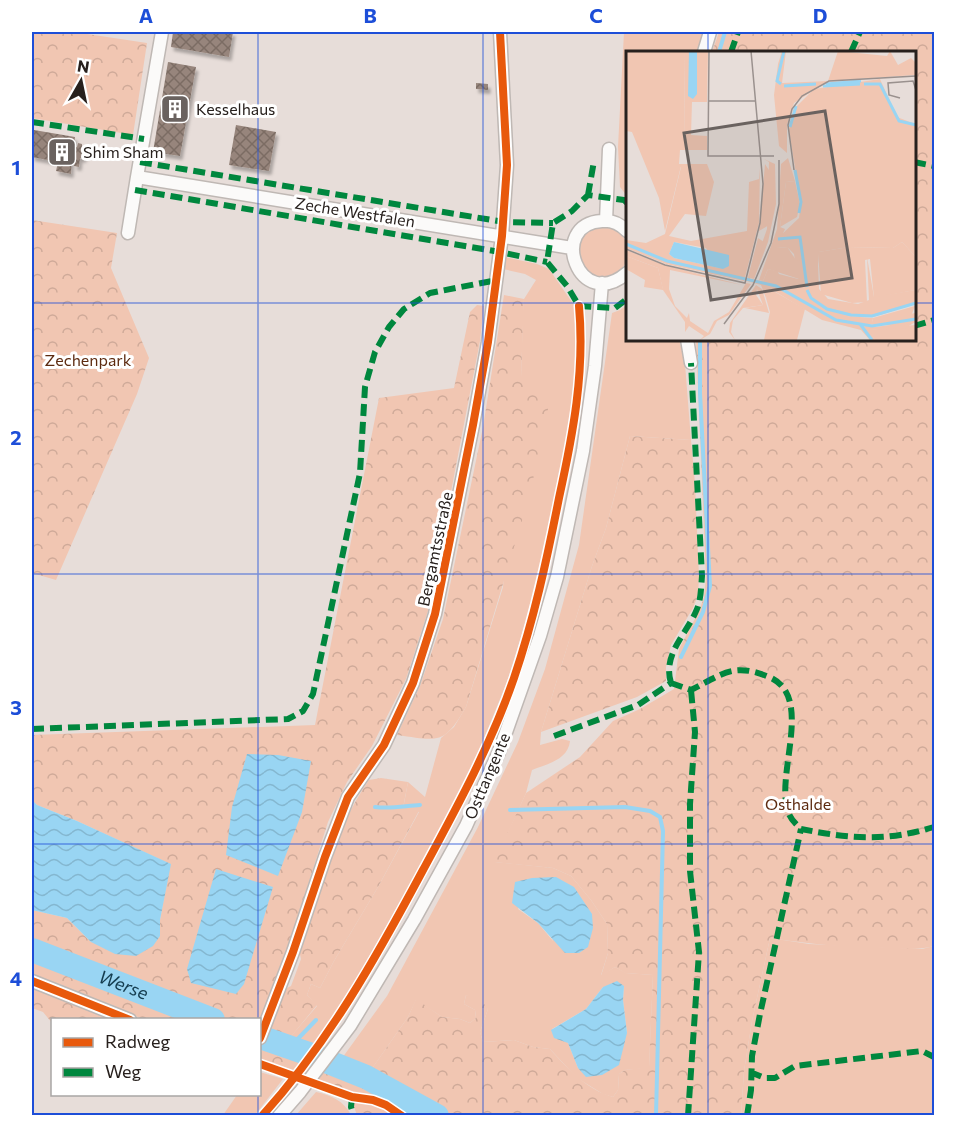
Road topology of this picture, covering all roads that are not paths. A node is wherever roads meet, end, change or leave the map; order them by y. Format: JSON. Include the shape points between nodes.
{"nodes":[{"id":1,"x":162,"y":32,"type":"edge"},
{"id":2,"x":500,"y":32,"type":"edge"},
{"id":3,"x":710,"y":32,"type":"edge"},
{"id":4,"x":704,"y":51,"type":"edge"},
{"id":5,"x":609,"y":150,"type":"dead end"},
{"id":6,"x":137,"y":177,"type":"junction"},
{"id":7,"x":606,"y":221,"type":"junction"},
{"id":8,"x":626,"y":230,"type":"edge"},
{"id":9,"x":128,"y":233,"type":"dead end"},
{"id":10,"x":502,"y":236,"type":"junction"},
{"id":11,"x":572,"y":248,"type":"junction"},
{"id":12,"x":626,"y":274,"type":"edge"},
{"id":13,"x":602,"y":284,"type":"junction"},
{"id":14,"x":687,"y":340,"type":"edge"},
{"id":15,"x":691,"y":363,"type":"dead end"},
{"id":16,"x":32,"y":981,"type":"edge"},
{"id":17,"x":125,"y":1018,"type":"edge"},
{"id":18,"x":261,"y":1035,"type":"edge"},
{"id":19,"x":279,"y":1116,"type":"edge"}],
"edges":[{"from":1,"to":6,"type":"street"},
{"from":2,"to":10,"type":"street","name":"Bergamtsstraße","via":[[507,165]]},
{"from":3,"to":4,"type":"street"},
{"from":5,"to":7,"type":"street"},
{"from":6,"to":9,"type":"street"},
{"from":6,"to":10,"type":"street","name":"Zeche Westfalen"},
{"from":7,"to":8,"type":"street"},
{"from":7,"to":11,"type":"street","via":[[588,225]]},
{"from":10,"to":11,"type":"street","name":"Zeche Westfalen"},
{"from":10,"to":18,"type":"street","name":"Bergamtsstraße","via":[[488,342],[435,614],[413,683],[389,735],[348,797]]},
{"from":11,"to":13,"type":"street","via":[[576,268],[583,276]]},
{"from":12,"to":13,"type":"street"},
{"from":13,"to":19,"type":"street","name":"Osttangente","via":[[584,451],[557,577],[499,752],[466,826],[350,1026]]},
{"from":14,"to":15,"type":"street"},
{"from":16,"to":17,"type":"street"}]}
